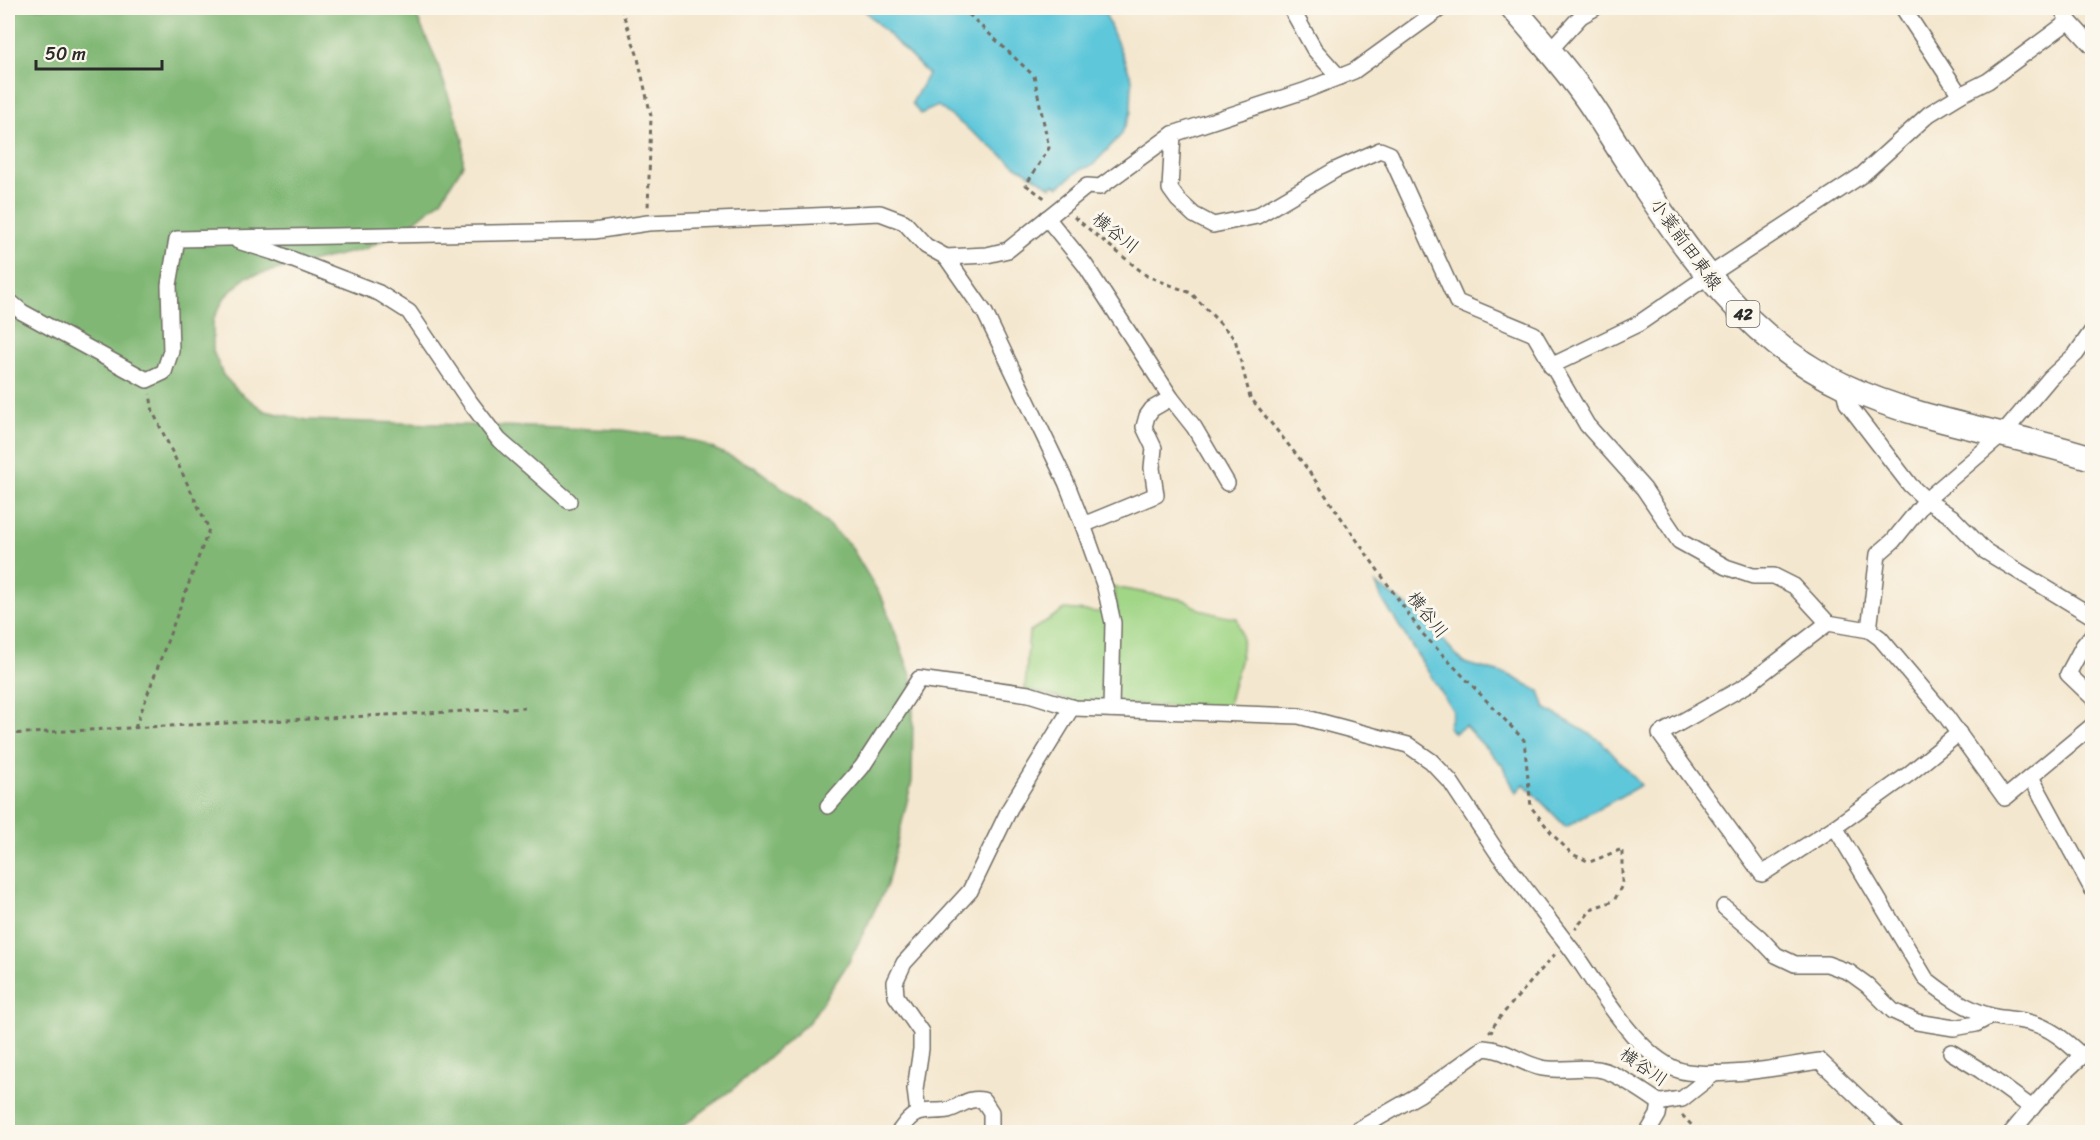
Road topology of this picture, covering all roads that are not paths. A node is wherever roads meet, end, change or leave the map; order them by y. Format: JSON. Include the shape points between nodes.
{"nodes":[{"id":1,"x":1291,"y":8,"type":"edge"},
{"id":2,"x":1441,"y":8,"type":"edge"},
{"id":3,"x":1513,"y":8,"type":"edge"},
{"id":4,"x":1595,"y":8,"type":"edge"},
{"id":5,"x":1903,"y":8,"type":"edge"},
{"id":6,"x":2065,"y":14,"type":"edge"},
{"id":7,"x":2092,"y":46,"type":"edge"},
{"id":8,"x":1549,"y":51,"type":"junction"},
{"id":9,"x":1339,"y":77,"type":"junction"},
{"id":10,"x":1960,"y":95,"type":"junction"},
{"id":11,"x":1173,"y":134,"type":"junction"},
{"id":12,"x":1047,"y":218,"type":"junction"},
{"id":13,"x":226,"y":237,"type":"junction"},
{"id":14,"x":946,"y":257,"type":"junction"},
{"id":15,"x":1708,"y":276,"type":"junction"},
{"id":16,"x":8,"y":300,"type":"edge"},
{"id":17,"x":2092,"y":331,"type":"edge"},
{"id":18,"x":1551,"y":366,"type":"junction"},
{"id":19,"x":1843,"y":385,"type":"junction"},
{"id":20,"x":1171,"y":398,"type":"junction"},
{"id":21,"x":2002,"y":435,"type":"junction"},
{"id":22,"x":2092,"y":458,"type":"edge"},
{"id":23,"x":1227,"y":483,"type":"dead end"},
{"id":24,"x":1926,"y":500,"type":"junction"},
{"id":25,"x":569,"y":501,"type":"dead end"},
{"id":26,"x":1083,"y":525,"type":"junction"},
{"id":27,"x":2092,"y":616,"type":"edge"},
{"id":28,"x":1828,"y":623,"type":"junction"},
{"id":29,"x":1869,"y":630,"type":"junction"},
{"id":30,"x":2092,"y":635,"type":"edge"},
{"id":31,"x":2092,"y":697,"type":"edge"},
{"id":32,"x":1071,"y":707,"type":"junction"},
{"id":33,"x":1111,"y":709,"type":"junction"},
{"id":34,"x":2092,"y":726,"type":"edge"},
{"id":35,"x":1959,"y":733,"type":"junction"},
{"id":36,"x":2031,"y":777,"type":"junction"},
{"id":37,"x":828,"y":806,"type":"dead end"},
{"id":38,"x":1835,"y":826,"type":"junction"},
{"id":39,"x":2092,"y":889,"type":"edge"},
{"id":40,"x":1724,"y":907,"type":"dead end"},
{"id":41,"x":1991,"y":1016,"type":"junction"},
{"id":42,"x":1951,"y":1052,"type":"dead end"},
{"id":43,"x":2087,"y":1052,"type":"edge"},
{"id":44,"x":1714,"y":1073,"type":"junction"},
{"id":45,"x":1670,"y":1105,"type":"junction"},
{"id":46,"x":2032,"y":1108,"type":"junction"},
{"id":47,"x":918,"y":1113,"type":"junction"},
{"id":48,"x":899,"y":1132,"type":"edge"},
{"id":49,"x":991,"y":1132,"type":"edge"},
{"id":50,"x":1354,"y":1132,"type":"edge"},
{"id":51,"x":1648,"y":1132,"type":"edge"},
{"id":52,"x":1895,"y":1132,"type":"edge"},
{"id":53,"x":2013,"y":1132,"type":"edge"}],
"edges":[{"from":1,"to":9,"type":"street","via":[[1314,50]]},
{"from":2,"to":9,"type":"street","via":[[1354,71]]},
{"from":3,"to":8,"type":"main road","name":"小蓑前田東線","number":"42"},
{"from":4,"to":8,"type":"street","via":[[1581,16]]},
{"from":5,"to":10,"type":"street"},
{"from":6,"to":7,"type":"street"},
{"from":6,"to":10,"type":"street","via":[[1988,81]]},
{"from":8,"to":15,"type":"main road","name":"小蓑前田東線","number":"42","via":[[1582,92]]},
{"from":9,"to":11,"type":"street"},
{"from":10,"to":15,"type":"street","via":[[1929,114],[1862,175]]},
{"from":11,"to":12,"type":"street","via":[[1100,187],[1087,186]]},
{"from":11,"to":18,"type":"street","via":[[1170,189],[1194,215],[1213,225],[1257,216],[1335,170],[1380,150],[1390,154],[1457,302],[1534,334]]},
{"from":12,"to":14,"type":"street","via":[[1008,250]]},
{"from":12,"to":20,"type":"street","via":[[1085,264]]},
{"from":13,"to":14,"type":"street","via":[[594,231],[648,223],[856,212],[880,213],[904,222],[926,246]]},
{"from":13,"to":16,"type":"street","via":[[177,239],[169,285],[171,351],[164,372],[147,380],[22,312]]},
{"from":13,"to":25,"type":"street","via":[[379,294],[409,312],[499,440]]},
{"from":14,"to":26,"type":"street","via":[[985,314]]},
{"from":15,"to":18,"type":"street","via":[[1638,324]]},
{"from":15,"to":19,"type":"main road","name":"小蓑前田東線","number":"42","via":[[1761,332]]},
{"from":17,"to":21,"type":"street"},
{"from":18,"to":28,"type":"street","via":[[1587,425],[1644,489],[1679,541],[1726,567],[1753,576],[1774,576],[1794,585]]},
{"from":19,"to":21,"type":"main road","name":"小蓑前田東線","number":"42","via":[[1893,407]]},
{"from":19,"to":24,"type":"street","via":[[1847,403]]},
{"from":20,"to":23,"type":"street","via":[[1194,427]]},
{"from":20,"to":26,"type":"street","via":[[1152,409],[1144,427],[1155,448],[1152,468],[1156,495]]},
{"from":21,"to":22,"type":"main road","name":"小蓑前田東線","number":"42"},
{"from":21,"to":24,"type":"street"},
{"from":24,"to":27,"type":"street","via":[[1952,517],[1985,552]]},
{"from":24,"to":29,"type":"street","via":[[1878,554]]},
{"from":26,"to":33,"type":"street","via":[[1113,623]]},
{"from":28,"to":29,"type":"street"},
{"from":28,"to":38,"type":"street","via":[[1747,685],[1660,734],[1762,874]]},
{"from":29,"to":35,"type":"street"},
{"from":30,"to":31,"type":"street","via":[[2067,674]]},
{"from":32,"to":33,"type":"street"},
{"from":32,"to":37,"type":"street","via":[[1029,694],[919,679],[862,767]]},
{"from":32,"to":47,"type":"street","via":[[1010,808],[970,891],[904,963],[895,982],[896,996],[921,1032],[915,1089]]},
{"from":33,"to":44,"type":"street","bridge":true,"via":[[1299,716],[1408,745],[1450,781],[1497,852],[1566,931],[1566,949],[1646,1050],[1684,1072]]},
{"from":34,"to":36,"type":"street"},
{"from":35,"to":36,"type":"street","via":[[2005,798]]},
{"from":35,"to":38,"type":"street"},
{"from":36,"to":39,"type":"street"},
{"from":38,"to":41,"type":"street","via":[[1926,979],[1948,997]]},
{"from":40,"to":41,"type":"street","via":[[1776,955],[1795,964],[1827,963],[1849,972],[1893,1011],[1917,1022],[1954,1028]]},
{"from":41,"to":43,"type":"street","via":[[2051,1030]]},
{"from":42,"to":46,"type":"street"},
{"from":43,"to":46,"type":"street"},
{"from":44,"to":45,"type":"street"},
{"from":44,"to":52,"type":"street","via":[[1735,1074],[1820,1061]]},
{"from":45,"to":50,"type":"street","via":[[1604,1070],[1539,1068],[1497,1048],[1484,1048],[1420,1094]]},
{"from":45,"to":51,"type":"street","via":[[1658,1114]]},
{"from":46,"to":53,"type":"street"},
{"from":47,"to":48,"type":"street"},
{"from":47,"to":49,"type":"street","via":[[946,1110],[974,1098],[983,1100],[990,1112]]}]}
